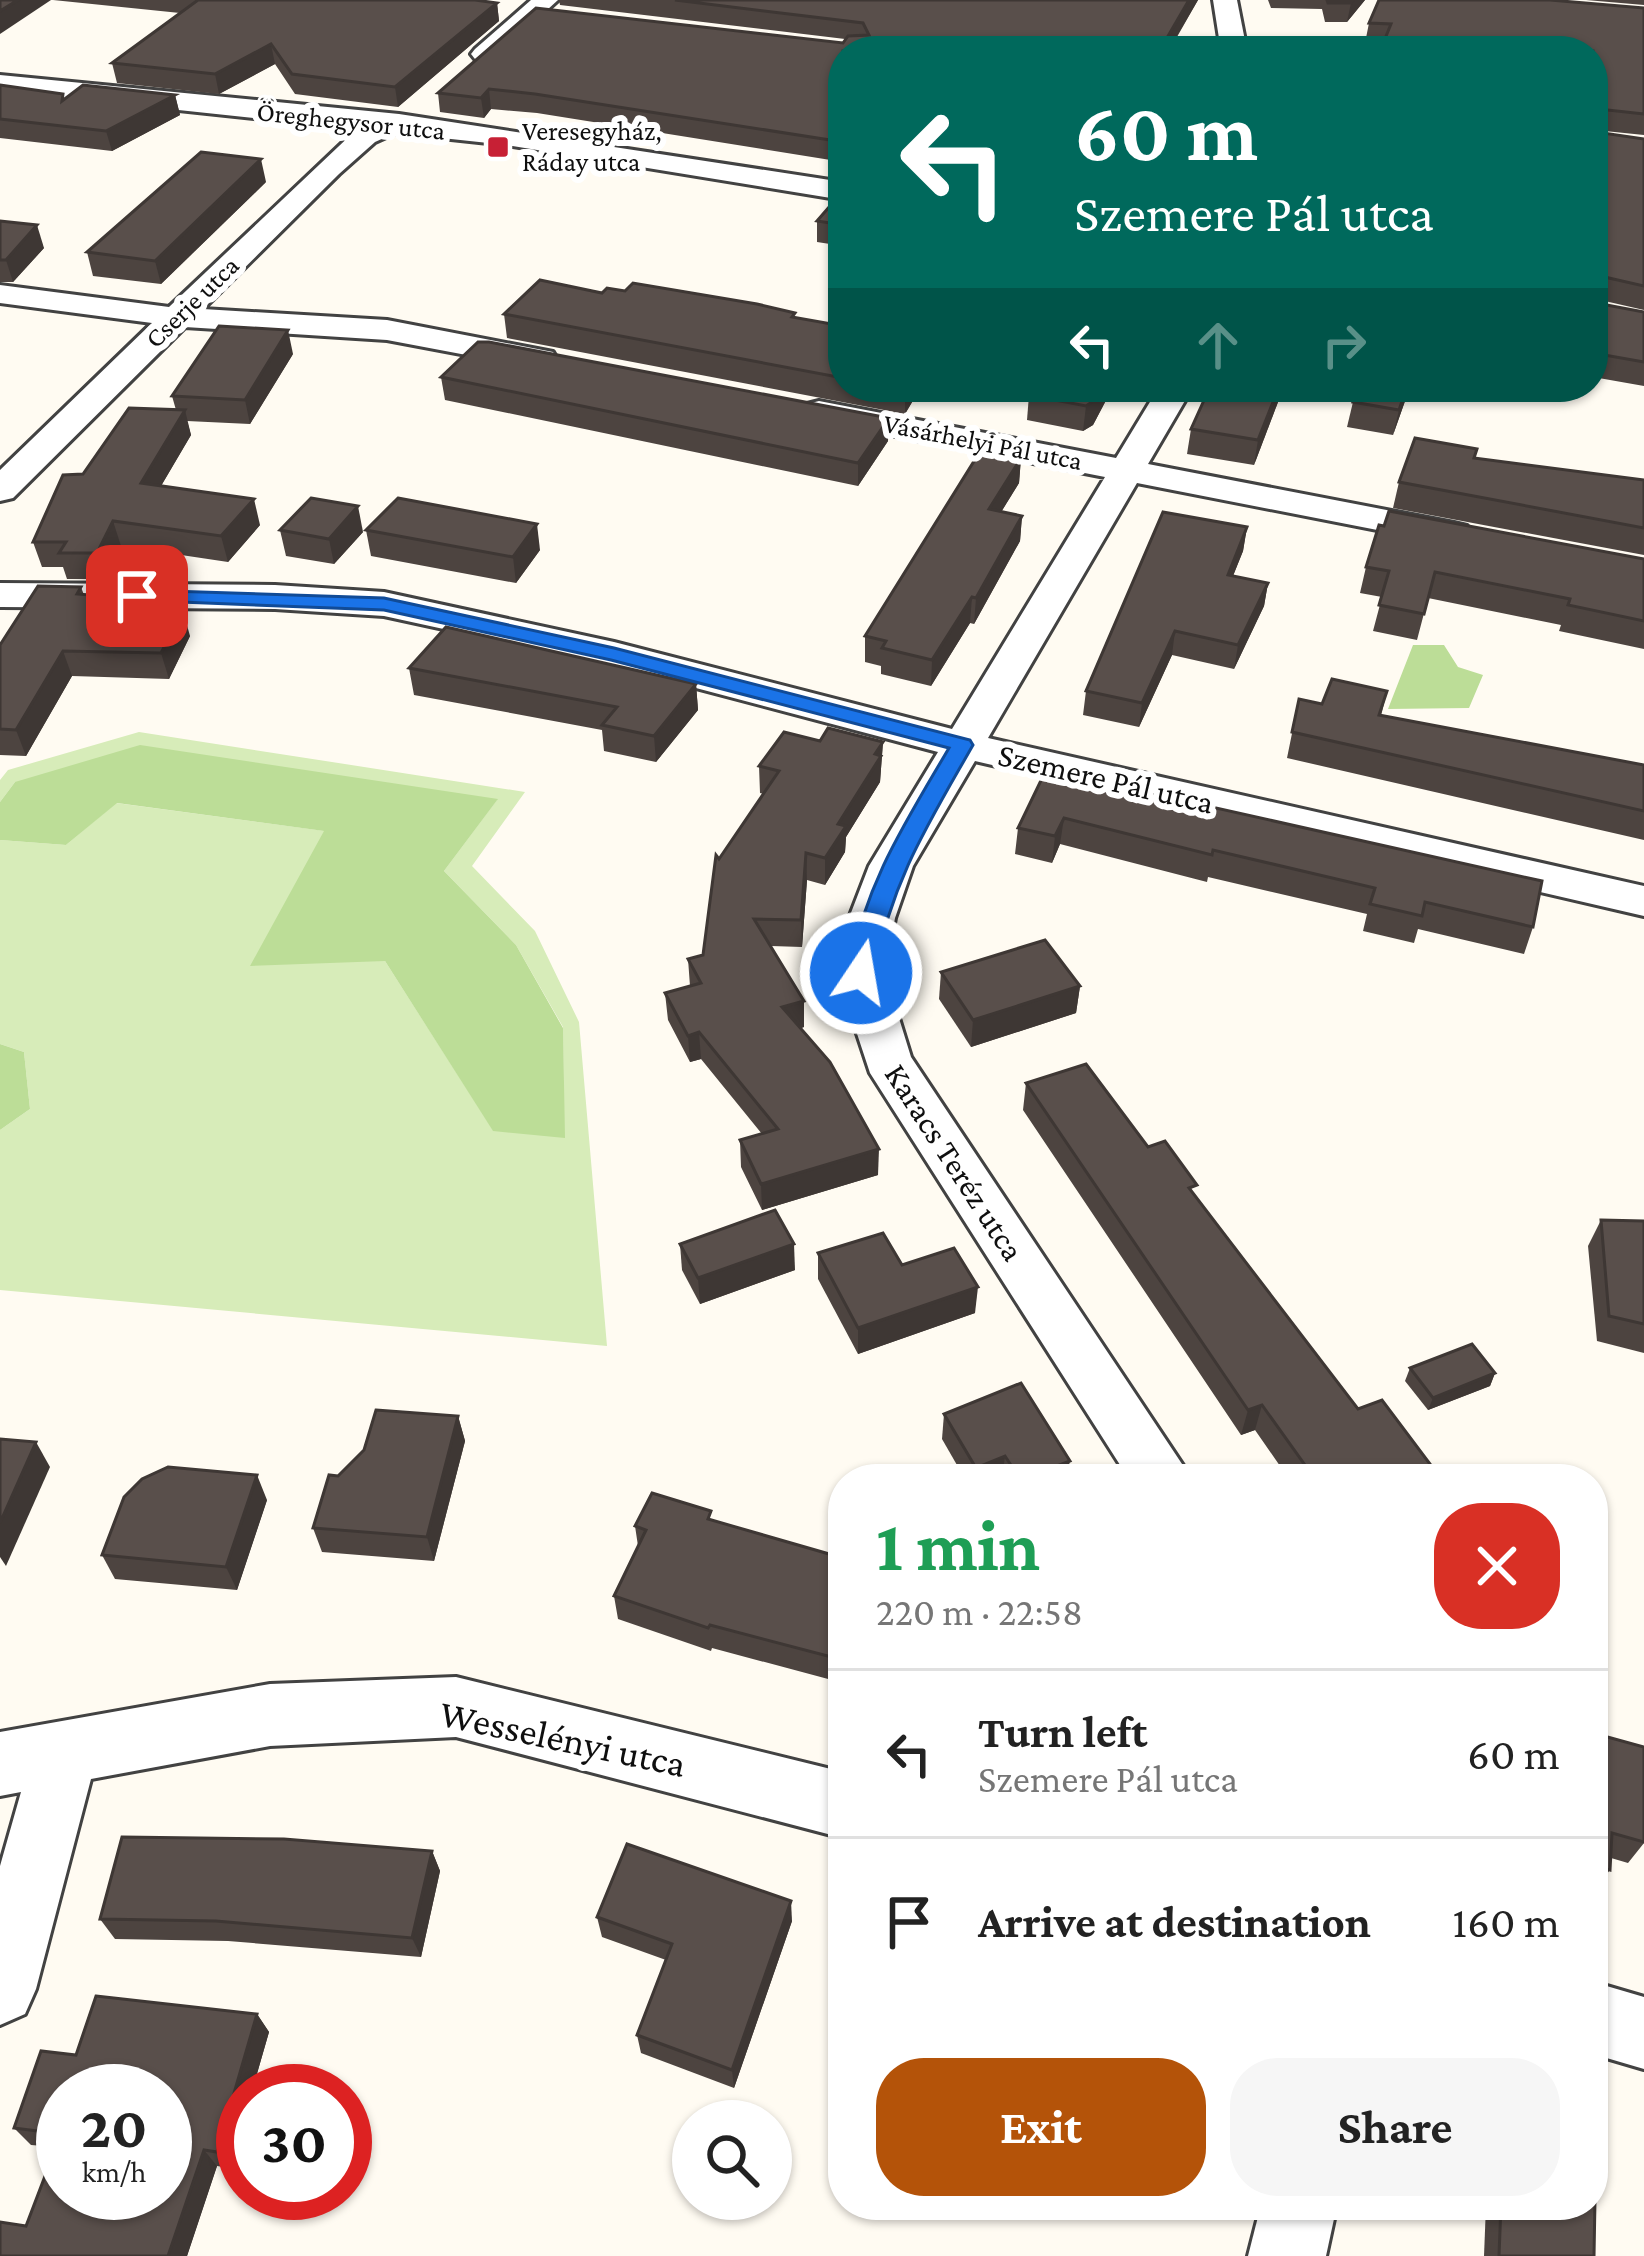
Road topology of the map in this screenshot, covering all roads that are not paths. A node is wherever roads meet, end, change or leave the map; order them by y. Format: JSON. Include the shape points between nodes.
{"nodes":[{"id":1,"x":1225,"y":0,"type":"edge"},
{"id":2,"x":539,"y":6,"type":"edge"},
{"id":3,"x":485,"y":7,"type":"edge"},
{"id":4,"x":578,"y":17,"type":"edge"},
{"id":5,"x":1231,"y":36,"type":"edge"},
{"id":6,"x":466,"y":70,"type":"edge"},
{"id":7,"x":0,"y":83,"type":"edge"},
{"id":8,"x":433,"y":100,"type":"edge"},
{"id":9,"x":392,"y":126,"type":"junction"},
{"id":10,"x":828,"y":188,"type":"edge"},
{"id":11,"x":0,"y":294,"type":"edge"},
{"id":12,"x":176,"y":317,"type":"junction"},
{"id":13,"x":572,"y":365,"type":"edge"},
{"id":14,"x":1167,"y":402,"type":"edge"},
{"id":15,"x":780,"y":404,"type":"edge"},
{"id":16,"x":1128,"y":470,"type":"junction"},
{"id":17,"x":0,"y":490,"type":"edge"},
{"id":18,"x":1480,"y":539,"type":"edge"},
{"id":19,"x":0,"y":595,"type":"edge"},
{"id":20,"x":962,"y":745,"type":"junction"},
{"id":21,"x":1644,"y":901,"type":"edge"},
{"id":22,"x":1152,"y":1464,"type":"edge"},
{"id":23,"x":66,"y":1751,"type":"junction"},
{"id":24,"x":0,"y":1764,"type":"edge"},
{"id":25,"x":828,"y":1801,"type":"edge"},
{"id":26,"x":0,"y":1989,"type":"edge"},
{"id":27,"x":1608,"y":2022,"type":"edge"},
{"id":28,"x":1644,"y":2033,"type":"edge"},
{"id":29,"x":1295,"y":2220,"type":"edge"},
{"id":30,"x":1287,"y":2256,"type":"edge"}],
"edges":[{"from":1,"to":5,"type":"street"},
{"from":2,"to":3,"type":"street"},
{"from":2,"to":4,"type":"street"},
{"from":2,"to":6,"type":"street"},
{"from":7,"to":9,"type":"street","name":"Öreghegysor utca"},
{"from":8,"to":9,"type":"street","name":"Cserje utca"},
{"from":9,"to":10,"type":"street","name":"Öreghegysor utca"},
{"from":9,"to":12,"type":"street","name":"Cserje utca","via":[[365,136]]},
{"from":11,"to":12,"type":"street"},
{"from":12,"to":13,"type":"street","via":[[387,330]]},
{"from":12,"to":17,"type":"street","name":"Cserje utca"},
{"from":14,"to":16,"type":"street","name":"Karacs Teréz utca"},
{"from":15,"to":16,"type":"street","name":"Vásárhelyi Pál utca"},
{"from":16,"to":18,"type":"street","name":"Vásárhelyi Pál utca"},
{"from":16,"to":20,"type":"street","name":"Karacs Teréz utca"},
{"from":19,"to":20,"type":"street","name":"Szemere Pál utca","via":[[384,604]]},
{"from":20,"to":21,"type":"street","name":"Szemere Pál utca"},
{"from":20,"to":22,"type":"street","name":"Karacs Teréz utca","via":[[891,866],[872,917],[861,973],[873,1022],[927,1124]]},
{"from":23,"to":24,"type":"street","name":"Wesselényi utca"},
{"from":23,"to":25,"type":"street","name":"Wesselényi utca","via":[[270,1715],[456,1707]]},
{"from":23,"to":26,"type":"street"},
{"from":27,"to":28,"type":"street"},
{"from":29,"to":30,"type":"street"}]}
